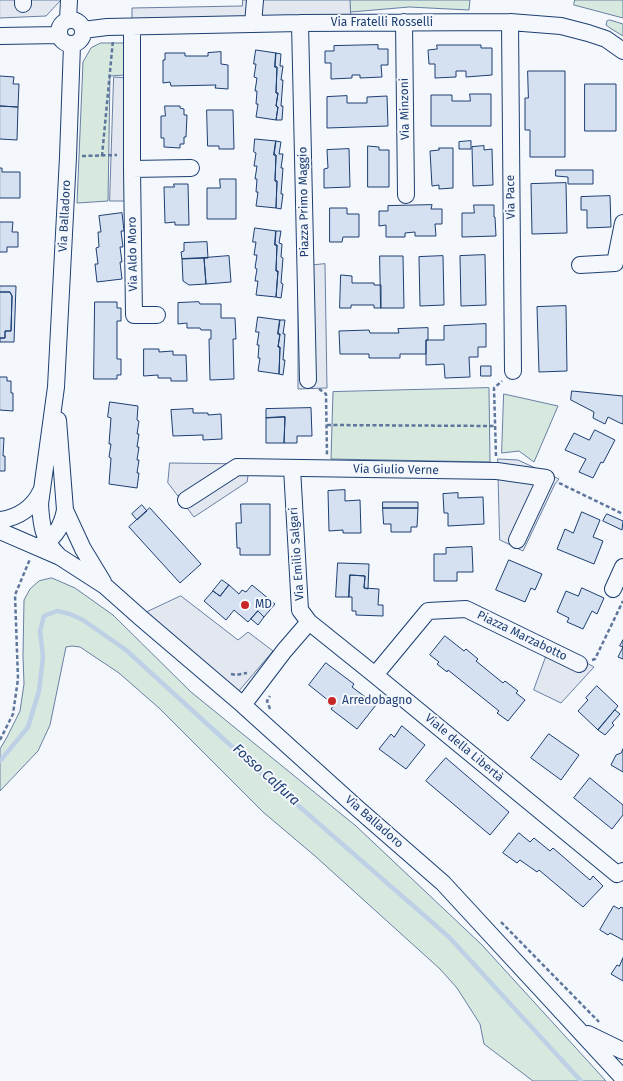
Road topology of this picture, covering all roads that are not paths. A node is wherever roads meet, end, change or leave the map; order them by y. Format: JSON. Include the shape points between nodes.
{"nodes":[{"id":1,"x":69,"y":0,"type":"edge"},
{"id":2,"x":254,"y":0,"type":"edge"},
{"id":3,"x":68,"y":20,"type":"junction"},
{"id":4,"x":404,"y":22,"type":"junction"},
{"id":5,"x":510,"y":22,"type":"junction"},
{"id":6,"x":300,"y":23,"type":"junction"},
{"id":7,"x":253,"y":24,"type":"junction"},
{"id":8,"x":132,"y":27,"type":"junction"},
{"id":9,"x":83,"y":30,"type":"junction"},
{"id":10,"x":0,"y":36,"type":"edge"},
{"id":11,"x":65,"y":40,"type":"junction"},
{"id":12,"x":623,"y":51,"type":"edge"},
{"id":13,"x":132,"y":162,"type":"junction"},
{"id":14,"x":191,"y":168,"type":"dead end"},
{"id":15,"x":406,"y":195,"type":"dead end"},
{"id":16,"x":623,"y":223,"type":"edge"},
{"id":17,"x":580,"y":265,"type":"dead end"},
{"id":18,"x":157,"y":315,"type":"dead end"},
{"id":19,"x":513,"y":371,"type":"road end"},
{"id":20,"x":308,"y":380,"type":"road end"},
{"id":21,"x":56,"y":388,"type":"junction"},
{"id":22,"x":292,"y":468,"type":"junction"},
{"id":23,"x":41,"y":489,"type":"junction"},
{"id":24,"x":186,"y":500,"type":"dead end"},
{"id":25,"x":65,"y":510,"type":"junction"},
{"id":26,"x":0,"y":520,"type":"edge"},
{"id":27,"x":0,"y":532,"type":"edge"},
{"id":28,"x":517,"y":540,"type":"dead end"},
{"id":29,"x":41,"y":544,"type":"junction"},
{"id":30,"x":623,"y":567,"type":"edge"},
{"id":31,"x":105,"y":586,"type":"junction"},
{"id":32,"x":618,"y":595,"type":"edge"},
{"id":33,"x":309,"y":622,"type":"junction"},
{"id":34,"x":579,"y":664,"type":"road end"},
{"id":35,"x":375,"y":675,"type":"junction"},
{"id":36,"x":243,"y":704,"type":"junction"},
{"id":37,"x":620,"y":873,"type":"edge"},
{"id":38,"x":579,"y":1030,"type":"junction"},
{"id":39,"x":623,"y":1051,"type":"edge"},
{"id":40,"x":623,"y":1078,"type":"edge"}],
"edges":[{"from":1,"to":3,"type":"street"},
{"from":2,"to":7,"type":"street"},
{"from":3,"to":9,"type":"street","via":[[79,23]]},
{"from":3,"to":11,"type":"street","via":[[58,31]]},
{"from":4,"to":5,"type":"street","name":"Via Fratelli Rosselli"},
{"from":4,"to":6,"type":"street","name":"Via Fratelli Rosselli"},
{"from":4,"to":15,"type":"street","name":"Via Minzoni"},
{"from":5,"to":12,"type":"street","name":"Via Fratelli Rosselli","via":[[561,26],[606,39]]},
{"from":5,"to":19,"type":"street","name":"Via Pace"},
{"from":6,"to":7,"type":"street","name":"Via Fratelli Rosselli"},
{"from":6,"to":20,"type":"street","name":"Piazza Primo Maggio"},
{"from":7,"to":8,"type":"street","name":"Via Fratelli Rosselli"},
{"from":8,"to":9,"type":"street","name":"Via Fratelli Rosselli"},
{"from":8,"to":13,"type":"street","name":"Via Aldo Moro"},
{"from":9,"to":11,"type":"street","via":[[79,42]]},
{"from":10,"to":11,"type":"street"},
{"from":11,"to":21,"type":"street","name":"Via Balladoro","via":[[68,157]]},
{"from":13,"to":14,"type":"street"},
{"from":13,"to":18,"type":"street","name":"Via Aldo Moro","via":[[134,315]]},
{"from":16,"to":17,"type":"street","via":[[614,264]]},
{"from":21,"to":23,"type":"street","name":"Via Balladoro"},
{"from":21,"to":25,"type":"street","name":"Via Balladoro"},
{"from":22,"to":24,"type":"street","name":"Via Giulio Verne","via":[[237,467]]},
{"from":22,"to":28,"type":"street","name":"Via Giulio Verne","via":[[497,472],[546,478]]},
{"from":22,"to":33,"type":"street","name":"Via Emilio Salgari","via":[[300,610]]},
{"from":23,"to":26,"type":"street","name":"Via Balladoro","via":[[28,509]]},
{"from":23,"to":29,"type":"street","name":"Via Balladoro","via":[[40,517],[44,533]]},
{"from":25,"to":29,"type":"street","name":"Via Balladoro","via":[[62,525],[54,536]]},
{"from":25,"to":31,"type":"street","name":"Via Balladoro"},
{"from":27,"to":29,"type":"street"},
{"from":29,"to":31,"type":"street","name":"Via Balladoro"},
{"from":30,"to":32,"type":"street"},
{"from":31,"to":36,"type":"street","name":"Via Balladoro"},
{"from":33,"to":35,"type":"street","name":"Viale della Libertà"},
{"from":33,"to":36,"type":"street"},
{"from":34,"to":35,"type":"street","name":"Piazza Marzabotto","via":[[466,609],[428,611]]},
{"from":35,"to":37,"type":"street","name":"Viale della Libertà"},
{"from":36,"to":38,"type":"street","name":"Via Balladoro","via":[[443,883]]},
{"from":38,"to":39,"type":"street"},
{"from":38,"to":40,"type":"street","name":"Via Balladoro"}]}
